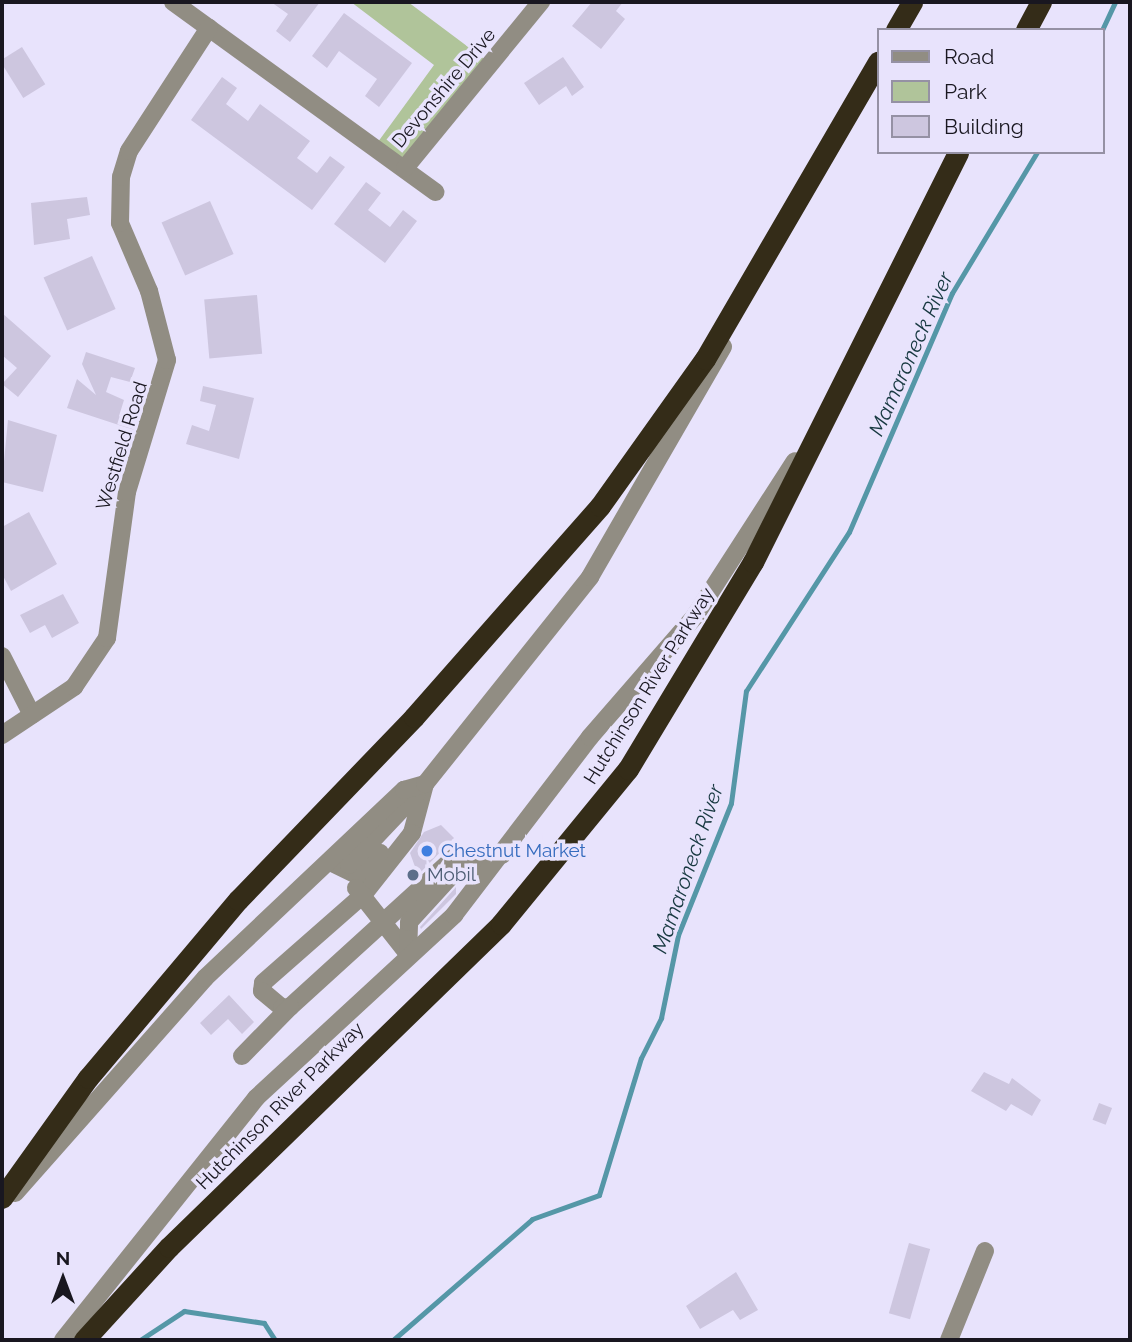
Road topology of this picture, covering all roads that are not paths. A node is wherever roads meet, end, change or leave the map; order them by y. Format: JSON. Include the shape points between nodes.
{"nodes":[{"id":1,"x":173,"y":2,"type":"edge"},
{"id":2,"x":541,"y":2,"type":"edge"},
{"id":3,"x":912,"y":2,"type":"edge"},
{"id":4,"x":1041,"y":2,"type":"edge"},
{"id":5,"x":209,"y":28,"type":"junction"},
{"id":6,"x":898,"y":28,"type":"edge"},
{"id":7,"x":1027,"y":28,"type":"edge"},
{"id":8,"x":876,"y":66,"type":"edge"},
{"id":9,"x":956,"y":154,"type":"edge"},
{"id":10,"x":405,"y":168,"type":"junction"},
{"id":11,"x":435,"y":192,"type":"dead end"},
{"id":12,"x":777,"y":241,"type":"junction"},
{"id":13,"x":831,"y":406,"type":"junction"},
{"id":14,"x":2,"y":656,"type":"edge"},
{"id":15,"x":32,"y":715,"type":"junction"},
{"id":16,"x":2,"y":735,"type":"edge"},
{"id":17,"x":425,"y":784,"type":"junction"},
{"id":18,"x":502,"y":855,"type":"junction"},
{"id":19,"x":332,"y":863,"type":"junction"},
{"id":20,"x":363,"y":895,"type":"junction"},
{"id":21,"x":385,"y":920,"type":"junction"},
{"id":22,"x":408,"y":954,"type":"junction"},
{"id":23,"x":290,"y":1007,"type":"junction"},
{"id":24,"x":242,"y":1056,"type":"dead end"},
{"id":25,"x":2,"y":1198,"type":"edge"},
{"id":26,"x":2,"y":1207,"type":"edge"},
{"id":27,"x":985,"y":1251,"type":"dead end"},
{"id":28,"x":85,"y":1329,"type":"edge"},
{"id":29,"x":63,"y":1340,"type":"edge"},
{"id":30,"x":949,"y":1340,"type":"edge"}],
"edges":[{"from":1,"to":5,"type":"street"},
{"from":2,"to":10,"type":"street","name":"Devonshire Drive"},
{"from":3,"to":6,"type":"highway"},
{"from":4,"to":7,"type":"highway"},
{"from":5,"to":10,"type":"street"},
{"from":5,"to":15,"type":"street","name":"Westfield Road","via":[[130,151],[120,187],[120,223],[149,291],[167,360],[122,513],[107,638],[74,687]]},
{"from":8,"to":12,"type":"highway"},
{"from":9,"to":13,"type":"highway","name":"Hutchinson River Parkway"},
{"from":10,"to":11,"type":"street"},
{"from":12,"to":17,"type":"street","via":[[690,410],[590,577]]},
{"from":12,"to":25,"type":"highway","via":[[705,359],[600,506],[414,717],[238,900],[88,1078]]},
{"from":13,"to":18,"type":"street","via":[[695,616],[590,737]]},
{"from":13,"to":28,"type":"highway","name":"Hutchinson River Parkway","via":[[701,655],[580,831],[501,924]]},
{"from":14,"to":15,"type":"street"},
{"from":15,"to":16,"type":"street","name":"Westfield Road"},
{"from":17,"to":19,"type":"street","via":[[404,790]]},
{"from":17,"to":19,"type":"street","via":[[396,837],[356,875]]},
{"from":17,"to":20,"type":"street","via":[[412,833]]},
{"from":18,"to":21,"type":"street","via":[[456,856]]},
{"from":18,"to":22,"type":"street","via":[[454,915]]},
{"from":18,"to":22,"type":"street","via":[[451,876],[409,922]]},
{"from":19,"to":20,"type":"street"},
{"from":19,"to":26,"type":"street","via":[[205,978]]},
{"from":20,"to":21,"type":"street"},
{"from":20,"to":23,"type":"street","via":[[263,983],[262,991],[282,1008]]},
{"from":21,"to":22,"type":"street"},
{"from":21,"to":23,"type":"street"},
{"from":22,"to":28,"type":"street","via":[[256,1098]]},
{"from":23,"to":24,"type":"street"},
{"from":27,"to":30,"type":"street"},
{"from":28,"to":29,"type":"street"}]}
